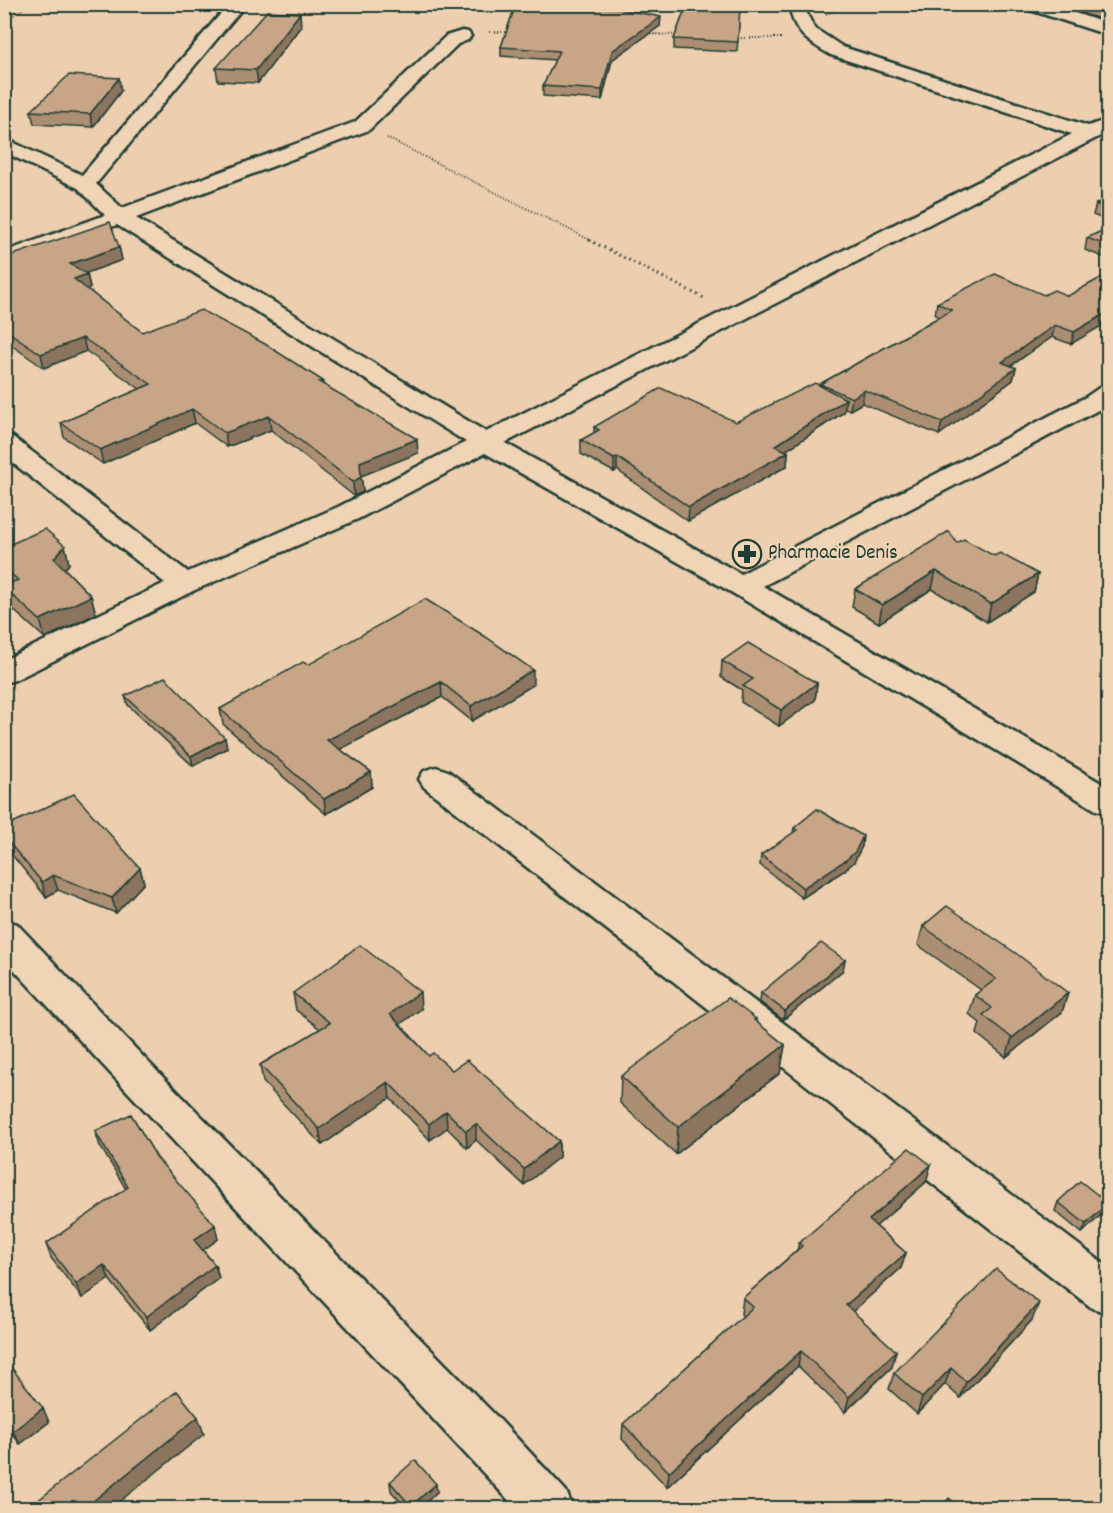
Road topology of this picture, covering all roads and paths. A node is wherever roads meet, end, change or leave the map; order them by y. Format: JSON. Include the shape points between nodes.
{"nodes":[{"id":1,"x":29,"y":4,"type":"edge"},
{"id":2,"x":238,"y":4,"type":"edge"},
{"id":3,"x":1037,"y":5,"type":"edge"},
{"id":4,"x":799,"y":14,"type":"dead end"},
{"id":5,"x":4,"y":22,"type":"edge"},
{"id":6,"x":1108,"y":30,"type":"edge"},
{"id":7,"x":521,"y":32,"type":"edge"},
{"id":8,"x":806,"y":32,"type":"junction"},
{"id":9,"x":643,"y":34,"type":"edge"},
{"id":10,"x":462,"y":36,"type":"joint"},
{"id":11,"x":687,"y":36,"type":"edge"},
{"id":12,"x":732,"y":38,"type":"edge"},
{"id":13,"x":362,"y":126,"type":"junction"},
{"id":14,"x":1099,"y":129,"type":"edge"},
{"id":15,"x":4,"y":144,"type":"edge"},
{"id":16,"x":85,"y":184,"type":"junction"},
{"id":17,"x":118,"y":216,"type":"junction"},
{"id":18,"x":4,"y":260,"type":"edge"},
{"id":19,"x":737,"y":315,"type":"junction"},
{"id":20,"x":1108,"y":393,"type":"edge"},
{"id":21,"x":4,"y":443,"type":"edge"},
{"id":22,"x":486,"y":443,"type":"junction"},
{"id":23,"x":185,"y":584,"type":"junction"},
{"id":24,"x":741,"y":586,"type":"junction"},
{"id":25,"x":4,"y":673,"type":"edge"},
{"id":26,"x":436,"y":779,"type":"dead end"},
{"id":27,"x":1108,"y":802,"type":"edge"},
{"id":28,"x":4,"y":934,"type":"edge"},
{"id":29,"x":1108,"y":1293,"type":"edge"},
{"id":30,"x":549,"y":1509,"type":"edge"}],
"edges":[{"from":1,"to":5,"type":"path"},
{"from":2,"to":16,"type":"street"},
{"from":3,"to":6,"type":"street"},
{"from":4,"to":8,"type":"street"},
{"from":7,"to":10,"type":"path"},
{"from":8,"to":12,"type":"path","via":[[780,39]]},
{"from":8,"to":14,"type":"street","via":[[863,61]]},
{"from":9,"to":11,"type":"path"},
{"from":10,"to":13,"type":"street","via":[[452,40]]},
{"from":13,"to":17,"type":"street"},
{"from":13,"to":19,"type":"path"},
{"from":14,"to":19,"type":"street"},
{"from":15,"to":16,"type":"street"},
{"from":16,"to":17,"type":"street"},
{"from":17,"to":18,"type":"street"},
{"from":17,"to":22,"type":"street"},
{"from":19,"to":22,"type":"street"},
{"from":20,"to":24,"type":"street"},
{"from":21,"to":23,"type":"street"},
{"from":22,"to":23,"type":"street","via":[[348,513]]},
{"from":22,"to":24,"type":"street"},
{"from":23,"to":25,"type":"street"},
{"from":24,"to":27,"type":"street"},
{"from":26,"to":29,"type":"street"},
{"from":28,"to":30,"type":"street","via":[[446,1395]]}]}
